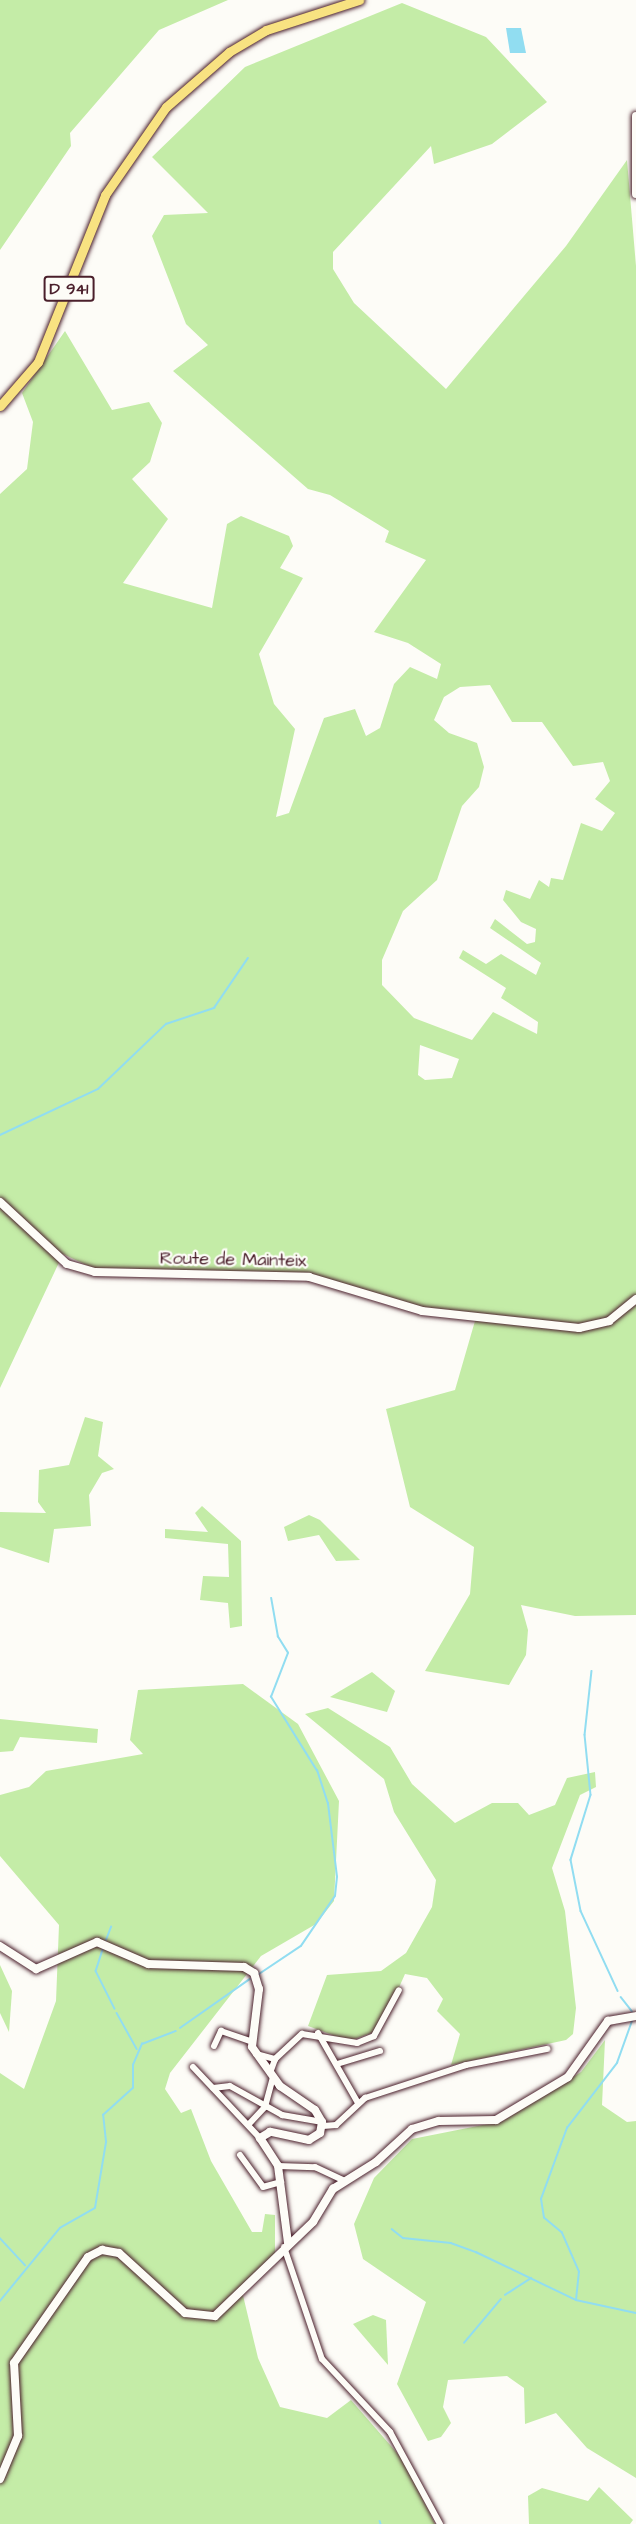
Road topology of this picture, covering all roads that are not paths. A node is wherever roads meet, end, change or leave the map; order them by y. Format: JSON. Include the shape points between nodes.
{"nodes":[{"id":1,"x":359,"y":0,"type":"edge"},
{"id":2,"x":636,"y":116,"type":"edge"},
{"id":3,"x":636,"y":194,"type":"edge"},
{"id":4,"x":0,"y":406,"type":"edge"},
{"id":5,"x":0,"y":1203,"type":"edge"},
{"id":6,"x":636,"y":1299,"type":"edge"},
{"id":7,"x":0,"y":1946,"type":"edge"},
{"id":8,"x":399,"y":1990,"type":"dead end"},
{"id":9,"x":636,"y":2016,"type":"edge"},
{"id":10,"x":318,"y":2033,"type":"junction"},
{"id":11,"x":250,"y":2041,"type":"junction"},
{"id":12,"x":214,"y":2046,"type":"dead end"},
{"id":13,"x":547,"y":2049,"type":"dead end"},
{"id":14,"x":380,"y":2051,"type":"dead end"},
{"id":15,"x":256,"y":2054,"type":"junction"},
{"id":16,"x":275,"y":2059,"type":"junction"},
{"id":17,"x":337,"y":2064,"type":"junction"},
{"id":18,"x":193,"y":2067,"type":"dead end"},
{"id":19,"x":272,"y":2075,"type":"junction"},
{"id":20,"x":213,"y":2088,"type":"junction"},
{"id":21,"x":358,"y":2103,"type":"junction"},
{"id":22,"x":265,"y":2107,"type":"junction"},
{"id":23,"x":249,"y":2124,"type":"junction"},
{"id":24,"x":323,"y":2124,"type":"junction"},
{"id":25,"x":260,"y":2138,"type":"junction"},
{"id":26,"x":240,"y":2155,"type":"dead end"},
{"id":27,"x":278,"y":2166,"type":"junction"},
{"id":28,"x":345,"y":2181,"type":"junction"},
{"id":29,"x":281,"y":2182,"type":"junction"},
{"id":30,"x":286,"y":2245,"type":"junction"},
{"id":31,"x":0,"y":2479,"type":"edge"},
{"id":32,"x":440,"y":2524,"type":"edge"}],
"edges":[{"from":1,"to":4,"type":"main road","number":"D 941","via":[[318,11],[216,63],[166,107],[123,163],[91,225],[47,344]]},
{"from":2,"to":3,"type":"street"},
{"from":5,"to":6,"type":"street","name":"Route de Mainteix","via":[[67,1264],[120,1275],[309,1277],[422,1311],[579,1328],[609,1321]]},
{"from":7,"to":11,"type":"street","via":[[36,1970],[97,1942],[148,1964],[249,1969],[259,1989]]},
{"from":8,"to":10,"type":"street","via":[[381,2031],[369,2040],[352,2043]]},
{"from":9,"to":28,"type":"street","via":[[608,2021],[568,2077],[529,2102],[486,2123],[419,2125]]},
{"from":10,"to":16,"type":"street","via":[[302,2034]]},
{"from":10,"to":17,"type":"street"},
{"from":11,"to":12,"type":"street","via":[[221,2031]]},
{"from":11,"to":15,"type":"street"},
{"from":13,"to":21,"type":"street","via":[[466,2065]]},
{"from":14,"to":17,"type":"street"},
{"from":15,"to":16,"type":"street"},
{"from":15,"to":19,"type":"street"},
{"from":16,"to":19,"type":"street"},
{"from":17,"to":21,"type":"street"},
{"from":18,"to":20,"type":"street"},
{"from":19,"to":22,"type":"street"},
{"from":19,"to":24,"type":"street","via":[[315,2110]]},
{"from":20,"to":22,"type":"street","via":[[230,2086]]},
{"from":20,"to":23,"type":"street"},
{"from":21,"to":24,"type":"street","via":[[336,2125]]},
{"from":22,"to":23,"type":"street"},
{"from":22,"to":24,"type":"street"},
{"from":23,"to":25,"type":"street"},
{"from":24,"to":25,"type":"street","via":[[309,2140],[270,2132]]},
{"from":25,"to":27,"type":"street"},
{"from":26,"to":29,"type":"street","via":[[263,2187]]},
{"from":27,"to":28,"type":"street","via":[[315,2167]]},
{"from":27,"to":29,"type":"street"},
{"from":28,"to":30,"type":"street"},
{"from":29,"to":30,"type":"street"},
{"from":30,"to":31,"type":"street","via":[[231,2307],[208,2318],[185,2313],[119,2253],[102,2250],[88,2257],[14,2363],[18,2436]]},
{"from":30,"to":32,"type":"street","via":[[322,2359],[390,2432]]}]}
